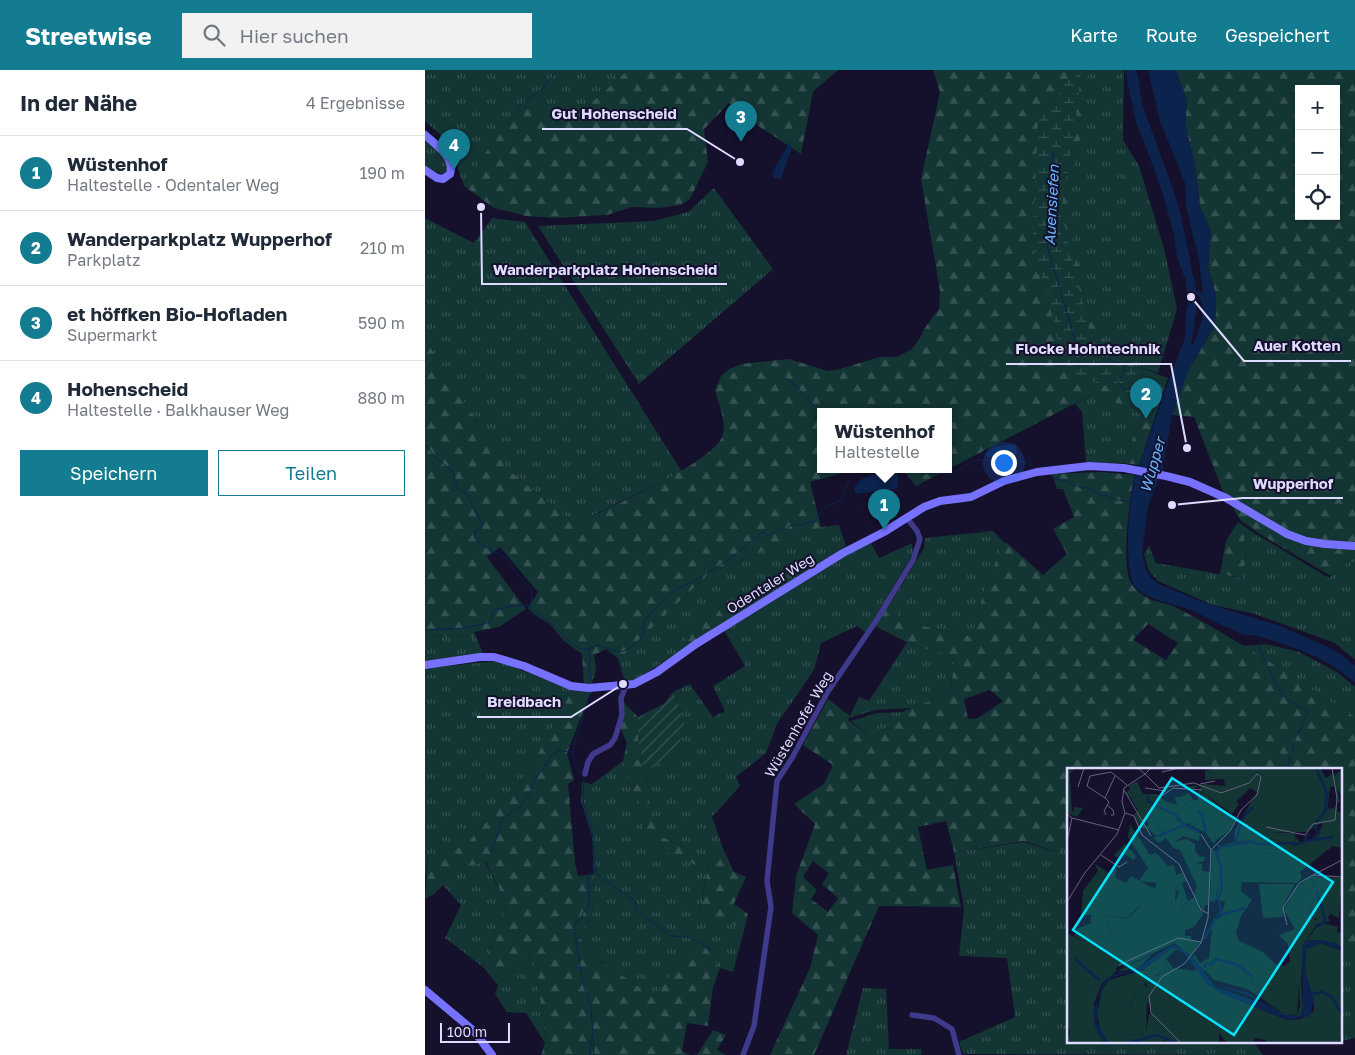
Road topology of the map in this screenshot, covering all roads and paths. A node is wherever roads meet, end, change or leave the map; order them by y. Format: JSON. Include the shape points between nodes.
{"nodes":[{"id":1,"x":425,"y":135,"type":"edge"},
{"id":2,"x":425,"y":170,"type":"edge"},
{"id":3,"x":906,"y":517,"type":"junction"},
{"id":4,"x":1355,"y":546,"type":"edge"},
{"id":5,"x":425,"y":665,"type":"edge"},
{"id":6,"x":626,"y":686,"type":"junction"},
{"id":7,"x":585,"y":774,"type":"dead end"},
{"id":8,"x":425,"y":990,"type":"edge"},
{"id":9,"x":912,"y":1015,"type":"dead end"},
{"id":10,"x":492,"y":1055,"type":"edge"},
{"id":11,"x":743,"y":1055,"type":"edge"},
{"id":12,"x":959,"y":1055,"type":"edge"}],
"edges":[{"from":1,"to":2,"type":"main road","via":[[447,156],[451,168],[448,177],[442,179]]},
{"from":3,"to":4,"type":"main road","name":"Odentaler Weg","via":[[931,504],[971,497],[1024,474],[1089,466],[1131,469],[1190,482],[1226,498],[1287,534],[1306,541]]},
{"from":3,"to":6,"type":"main road","name":"Odentaler Weg","via":[[696,644],[657,672]]},
{"from":3,"to":11,"type":"street","name":"Wüstenhofer Weg","via":[[920,539],[913,560],[827,694],[777,782],[767,881],[771,907],[754,1026]]},
{"from":5,"to":6,"type":"main road","name":"Odentaler Weg","via":[[494,657],[571,686]]},
{"from":6,"to":7,"type":"street","via":[[615,738],[610,745],[593,754]]},
{"from":8,"to":10,"type":"main road","via":[[474,1031]]},
{"from":9,"to":12,"type":"street","via":[[934,1018],[952,1029]]}]}
